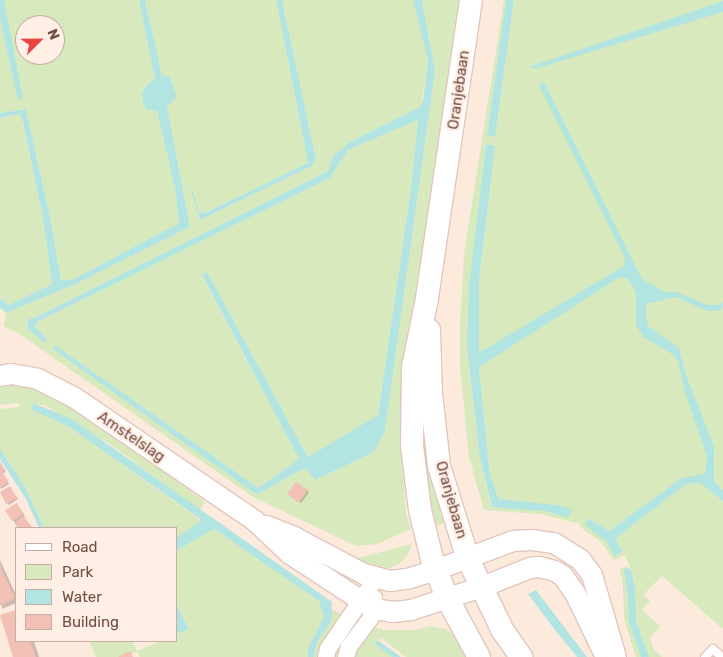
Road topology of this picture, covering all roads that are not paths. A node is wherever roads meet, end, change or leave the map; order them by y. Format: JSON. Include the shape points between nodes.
{"nodes":[{"id":1,"x":471,"y":0,"type":"edge"},
{"id":2,"x":427,"y":299,"type":"junction"},
{"id":3,"x":0,"y":376,"type":"edge"},
{"id":4,"x":254,"y":520,"type":"junction"},
{"id":5,"x":468,"y":559,"type":"junction"},
{"id":6,"x":436,"y":570,"type":"junction"},
{"id":7,"x":376,"y":578,"type":"junction"},
{"id":8,"x":482,"y":587,"type":"junction"},
{"id":9,"x":447,"y":598,"type":"junction"},
{"id":10,"x":366,"y":605,"type":"junction"},
{"id":11,"x":326,"y":657,"type":"edge"},
{"id":12,"x":346,"y":657,"type":"edge"},
{"id":13,"x":480,"y":657,"type":"edge"},
{"id":14,"x":521,"y":657,"type":"edge"},
{"id":15,"x":606,"y":657,"type":"edge"},
{"id":16,"x":616,"y":657,"type":"edge"},
{"id":17,"x":705,"y":657,"type":"edge"},
{"id":18,"x":722,"y":657,"type":"edge"}],
"edges":[{"from":1,"to":2,"type":"main road","name":"Oranjebaan"},
{"from":2,"to":5,"type":"main road","name":"Oranjebaan","via":[[431,393],[439,466]]},
{"from":2,"to":6,"type":"main road","name":"Oranjebaan","via":[[413,367],[412,446],[420,510]]},
{"from":3,"to":4,"type":"street","name":"Amstelslag","via":[[24,376],[50,384]]},
{"from":4,"to":7,"type":"street","name":"Amstelslag"},
{"from":4,"to":10,"type":"street","name":"Amstelslag","via":[[290,554]]},
{"from":5,"to":6,"type":"street","name":"Amstelslag"},
{"from":5,"to":8,"type":"main road","name":"Oranjebaan"},
{"from":5,"to":16,"type":"street","name":"Amstelslag","via":[[521,540],[549,542],[571,552],[587,567],[596,585]]},
{"from":6,"to":7,"type":"street","name":"Amstelslag","via":[[407,579],[390,581]]},
{"from":6,"to":9,"type":"main road","name":"Oranjebaan"},
{"from":7,"to":10,"type":"street"},
{"from":8,"to":9,"type":"street","name":"Amstelslag"},
{"from":8,"to":14,"type":"main road","name":"Oranjebaan","via":[[503,631]]},
{"from":8,"to":15,"type":"street","name":"Amstelslag","via":[[530,568],[555,571],[563,576],[575,593]]},
{"from":9,"to":10,"type":"street","name":"Amstelslag","via":[[411,610],[393,612]]},
{"from":9,"to":13,"type":"main road","name":"Oranjebaan"},
{"from":10,"to":11,"type":"street","via":[[328,649]]},
{"from":10,"to":12,"type":"street","via":[[370,619],[349,647]]},
{"from":17,"to":18,"type":"lane","via":[[713,649]]}]}
